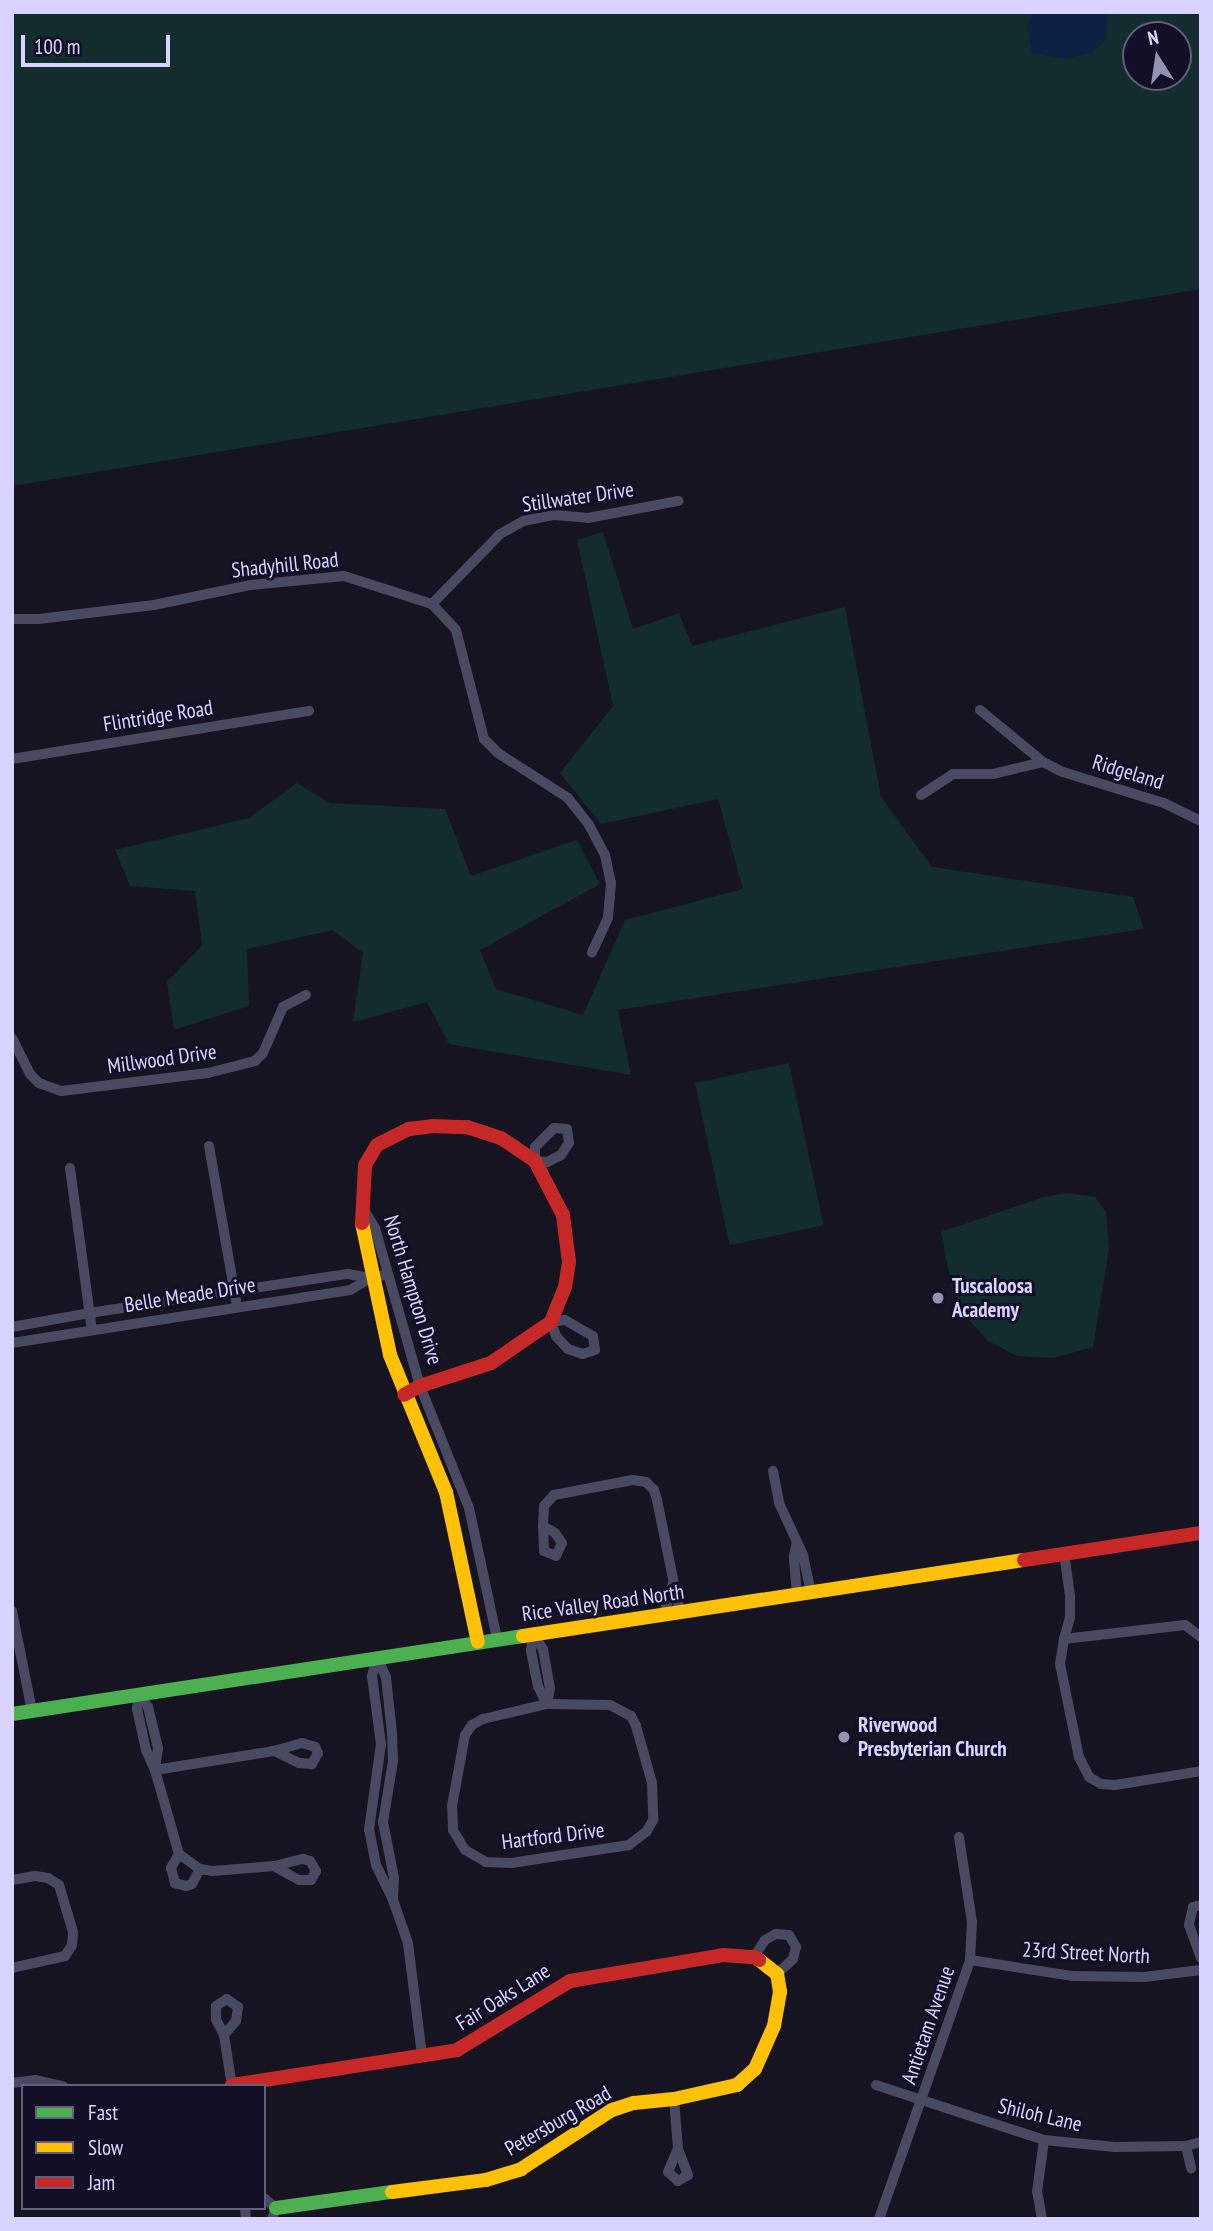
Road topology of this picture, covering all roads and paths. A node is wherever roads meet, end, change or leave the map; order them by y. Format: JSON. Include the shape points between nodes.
{"nodes":[{"id":1,"x":678,"y":502,"type":"dead end"},
{"id":2,"x":432,"y":604,"type":"junction"},
{"id":3,"x":12,"y":619,"type":"edge"},
{"id":4,"x":980,"y":710,"type":"dead end"},
{"id":5,"x":309,"y":711,"type":"dead end"},
{"id":6,"x":12,"y":759,"type":"edge"},
{"id":7,"x":1043,"y":762,"type":"junction"},
{"id":8,"x":921,"y":795,"type":"dead end"},
{"id":9,"x":1201,"y":821,"type":"edge"},
{"id":10,"x":592,"y":953,"type":"dead end"},
{"id":11,"x":306,"y":995,"type":"dead end"},
{"id":12,"x":12,"y":1038,"type":"edge"},
{"id":13,"x":209,"y":1146,"type":"dead end"},
{"id":14,"x":70,"y":1168,"type":"dead end"},
{"id":15,"x":363,"y":1208,"type":"junction"},
{"id":16,"x":388,"y":1274,"type":"junction"},
{"id":17,"x":371,"y":1278,"type":"junction"},
{"id":18,"x":233,"y":1291,"type":"junction"},
{"id":19,"x":236,"y":1307,"type":"junction"},
{"id":20,"x":89,"y":1313,"type":"junction"},
{"id":21,"x":12,"y":1327,"type":"edge"},
{"id":22,"x":92,"y":1330,"type":"junction"},
{"id":23,"x":12,"y":1343,"type":"edge"},
{"id":24,"x":421,"y":1386,"type":"junction"},
{"id":25,"x":404,"y":1395,"type":"junction"},
{"id":26,"x":773,"y":1471,"type":"dead end"},
{"id":27,"x":543,"y":1526,"type":"dead end"},
{"id":28,"x":1201,"y":1533,"type":"edge"},
{"id":29,"x":1064,"y":1552,"type":"junction"},
{"id":30,"x":673,"y":1583,"type":"junction"},
{"id":31,"x":804,"y":1593,"type":"junction"},
{"id":32,"x":12,"y":1611,"type":"edge"},
{"id":33,"x":680,"y":1613,"type":"junction"},
{"id":34,"x":663,"y":1616,"type":"junction"},
{"id":35,"x":533,"y":1634,"type":"junction"},
{"id":36,"x":1201,"y":1637,"type":"edge"},
{"id":37,"x":497,"y":1639,"type":"junction"},
{"id":38,"x":1064,"y":1639,"type":"junction"},
{"id":39,"x":478,"y":1642,"type":"junction"},
{"id":40,"x":377,"y":1657,"type":"junction"},
{"id":41,"x":139,"y":1694,"type":"junction"},
{"id":42,"x":547,"y":1704,"type":"junction"},
{"id":43,"x":32,"y":1711,"type":"junction"},
{"id":44,"x":12,"y":1714,"type":"edge"},
{"id":45,"x":274,"y":1751,"type":"dead end"},
{"id":46,"x":155,"y":1770,"type":"junction"},
{"id":47,"x":1201,"y":1771,"type":"edge"},
{"id":48,"x":959,"y":1837,"type":"dead end"},
{"id":49,"x":179,"y":1854,"type":"junction"},
{"id":50,"x":274,"y":1866,"type":"dead end"},
{"id":51,"x":200,"y":1869,"type":"junction"},
{"id":52,"x":12,"y":1880,"type":"edge"},
{"id":53,"x":1201,"y":1905,"type":"edge"},
{"id":54,"x":754,"y":1957,"type":"junction"},
{"id":55,"x":1201,"y":1958,"type":"edge"},
{"id":56,"x":970,"y":1959,"type":"junction"},
{"id":57,"x":12,"y":1968,"type":"edge"},
{"id":58,"x":1201,"y":1970,"type":"edge"},
{"id":59,"x":777,"y":1974,"type":"junction"},
{"id":60,"x":224,"y":2035,"type":"dead end"},
{"id":61,"x":422,"y":2056,"type":"junction"},
{"id":62,"x":12,"y":2084,"type":"edge"},
{"id":63,"x":55,"y":2084,"type":"edge"},
{"id":64,"x":232,"y":2084,"type":"edge"},
{"id":65,"x":245,"y":2084,"type":"edge"},
{"id":66,"x":876,"y":2085,"type":"dead end"},
{"id":67,"x":674,"y":2099,"type":"junction"},
{"id":68,"x":922,"y":2100,"type":"junction"},
{"id":69,"x":1044,"y":2140,"type":"junction"},
{"id":70,"x":1201,"y":2142,"type":"edge"},
{"id":71,"x":1186,"y":2146,"type":"junction"},
{"id":72,"x":678,"y":2149,"type":"dead end"},
{"id":73,"x":1191,"y":2168,"type":"dead end"},
{"id":74,"x":274,"y":2213,"type":"edge"},
{"id":75,"x":879,"y":2219,"type":"edge"},
{"id":76,"x":1042,"y":2219,"type":"edge"}],
"edges":[{"from":1,"to":2,"type":"street","name":"Stillwater Drive","via":[[588,518],[555,515],[523,521],[500,534]]},
{"from":2,"to":3,"type":"street","name":"Shadyhill Road","via":[[344,576],[251,585],[154,605]]},
{"from":2,"to":10,"type":"street","name":"Shadyhill Road","via":[[456,630],[484,739],[568,798],[605,855],[611,883],[608,918]]},
{"from":4,"to":7,"type":"street","name":"Ridgeland"},
{"from":5,"to":6,"type":"street","name":"Flintridge Road"},
{"from":7,"to":8,"type":"street","via":[[993,774],[953,774]]},
{"from":7,"to":9,"type":"street","name":"Ridgeland","via":[[1164,803]]},
{"from":11,"to":12,"type":"street","name":"Millwood Drive","via":[[283,1007],[255,1061],[208,1073],[61,1091],[39,1083]]},
{"from":13,"to":18,"type":"street"},
{"from":14,"to":20,"type":"street"},
{"from":15,"to":16,"type":"street","name":"North Hampton Drive","via":[[375,1228]]},
{"from":15,"to":17,"type":"street","name":"North Hampton Drive"},
{"from":15,"to":24,"type":"street","name":"North Hampton Drive","via":[[365,1164],[377,1145],[408,1129],[467,1127],[501,1138],[534,1161],[562,1215],[569,1262],[551,1322],[491,1363]]},
{"from":16,"to":17,"type":"street","name":"Belle Meade Drive"},
{"from":16,"to":24,"type":"street","name":"North Hampton Drive"},
{"from":17,"to":18,"type":"street","name":"Belle Meade Drive","via":[[348,1274]]},
{"from":17,"to":19,"type":"street","name":"Belle Meade Drive","via":[[350,1290]]},
{"from":17,"to":25,"type":"street","name":"North Hampton Drive"},
{"from":18,"to":19,"type":"street"},
{"from":18,"to":20,"type":"street","name":"Belle Meade Drive"},
{"from":19,"to":22,"type":"street","name":"Belle Meade Drive"},
{"from":20,"to":21,"type":"street","name":"Belle Meade Drive"},
{"from":20,"to":22,"type":"street"},
{"from":22,"to":23,"type":"street","name":"Belle Meade Drive"},
{"from":24,"to":25,"type":"street","name":"North Hampton Drive"},
{"from":24,"to":37,"type":"street","name":"North Hampton Drive","via":[[469,1508]]},
{"from":25,"to":39,"type":"street","name":"North Hampton Drive","via":[[446,1492]]},
{"from":26,"to":31,"type":"street","via":[[779,1503],[797,1541],[794,1556]]},
{"from":27,"to":30,"type":"street","via":[[544,1506],[554,1495],[633,1480],[646,1482],[654,1490]]},
{"from":28,"to":29,"type":"street","name":"Rice Valley Road North"},
{"from":29,"to":31,"type":"street","name":"Rice Valley Road North"},
{"from":29,"to":38,"type":"street","via":[[1070,1596]]},
{"from":30,"to":33,"type":"street"},
{"from":30,"to":34,"type":"street"},
{"from":31,"to":33,"type":"street","name":"Rice Valley Road North"},
{"from":32,"to":43,"type":"street"},
{"from":33,"to":34,"type":"street","name":"Rice Valley Road North"},
{"from":34,"to":35,"type":"street","name":"Rice Valley Road North"},
{"from":35,"to":37,"type":"street","name":"Rice Valley Road North"},
{"from":35,"to":42,"type":"street","via":[[543,1649],[550,1688]]},
{"from":36,"to":38,"type":"street","via":[[1185,1625]]},
{"from":37,"to":39,"type":"street","name":"Rice Valley Road North"},
{"from":38,"to":47,"type":"street","via":[[1062,1677],[1079,1757],[1089,1777],[1115,1785]]},
{"from":39,"to":40,"type":"street","name":"Rice Valley Road North"},
{"from":40,"to":41,"type":"street","name":"Rice Valley Road North"},
{"from":40,"to":61,"type":"street","via":[[386,1676],[394,1761],[383,1822],[394,1878],[393,1900],[408,1943]]},
{"from":41,"to":43,"type":"street","name":"Rice Valley Road North"},
{"from":41,"to":46,"type":"street","via":[[137,1709]]},
{"from":42,"to":42,"type":"street","name":"Hartford Drive","via":[[610,1705],[631,1716],[652,1783],[653,1820],[647,1831],[628,1845],[511,1863],[486,1862],[465,1850],[453,1830],[452,1806],[466,1735],[483,1719]]},
{"from":43,"to":44,"type":"street","name":"Rice Valley Road North"},
{"from":45,"to":46,"type":"street"},
{"from":46,"to":49,"type":"street"},
{"from":48,"to":56,"type":"street","name":"Antietam Avenue","via":[[972,1922]]},
{"from":49,"to":51,"type":"street"},
{"from":49,"to":51,"type":"street","via":[[171,1868],[174,1883],[192,1884]]},
{"from":50,"to":51,"type":"street"},
{"from":52,"to":57,"type":"street","via":[[48,1878],[59,1885],[72,1932],[72,1945],[65,1956]]},
{"from":53,"to":55,"type":"street","via":[[1193,1907],[1189,1925]]},
{"from":54,"to":59,"type":"street"},
{"from":54,"to":59,"type":"street","via":[[765,1940],[776,1934],[789,1935],[796,1947],[793,1959]]},
{"from":54,"to":61,"type":"street","name":"Fair Oaks Lane","via":[[723,1955],[570,1981],[457,2050]]},
{"from":56,"to":58,"type":"street","name":"23rd Street North","via":[[1072,1976],[1144,1978]]},
{"from":56,"to":68,"type":"street","name":"Antietam Avenue"},
{"from":59,"to":67,"type":"street","name":"Petersburg Road","via":[[779,2003],[774,2026],[755,2069],[737,2085]]},
{"from":60,"to":64,"type":"street"},
{"from":61,"to":65,"type":"street","name":"Fair Oaks Lane"},
{"from":62,"to":63,"type":"street","via":[[36,2080]]},
{"from":66,"to":68,"type":"street","name":"Shiloh Lane"},
{"from":67,"to":72,"type":"street"},
{"from":67,"to":74,"type":"street","name":"Petersburg Road","via":[[612,2110],[521,2169],[486,2180]]},
{"from":68,"to":69,"type":"street","name":"Shiloh Lane"},
{"from":68,"to":75,"type":"street","name":"Antietam Avenue"},
{"from":69,"to":71,"type":"street","name":"Shiloh Lane","via":[[1115,2147]]},
{"from":69,"to":76,"type":"street","via":[[1037,2192]]},
{"from":70,"to":71,"type":"street","name":"Shiloh Lane"},
{"from":71,"to":73,"type":"street"}]}
